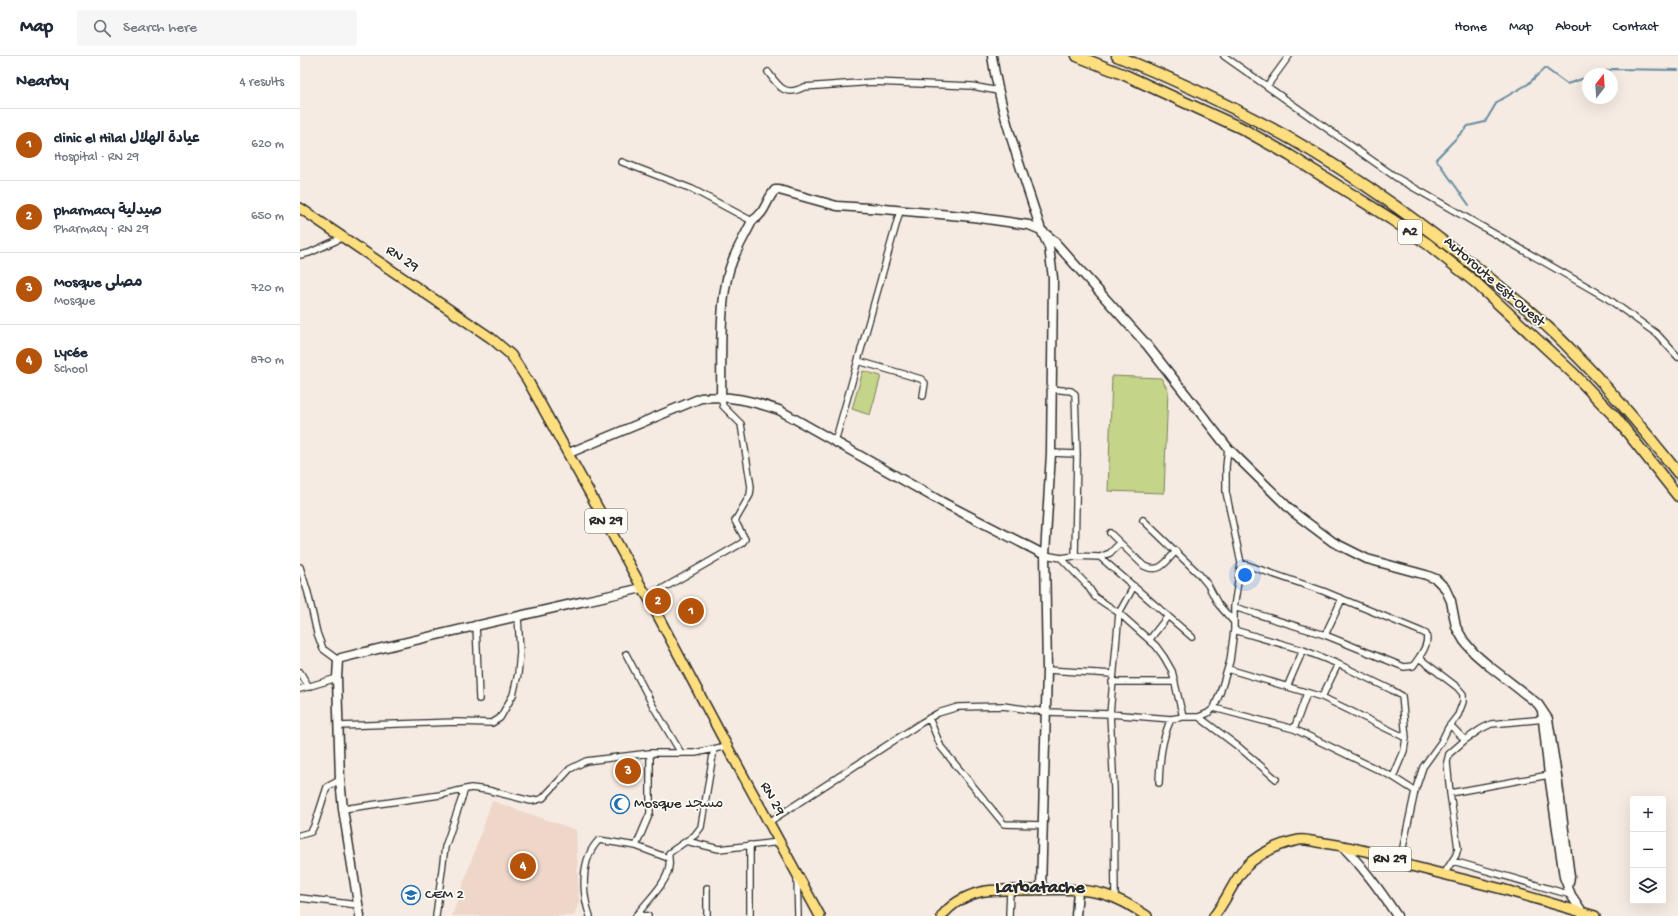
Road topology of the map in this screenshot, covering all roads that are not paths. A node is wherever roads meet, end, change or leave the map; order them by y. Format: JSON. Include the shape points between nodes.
{"nodes":[{"id":1,"x":992,"y":56,"type":"edge"},
{"id":2,"x":1077,"y":56,"type":"edge"},
{"id":3,"x":1117,"y":56,"type":"edge"},
{"id":4,"x":1224,"y":56,"type":"edge"},
{"id":5,"x":1289,"y":56,"type":"edge"},
{"id":6,"x":768,"y":72,"type":"dead end"},
{"id":7,"x":1267,"y":86,"type":"junction"},
{"id":8,"x":998,"y":91,"type":"junction"},
{"id":9,"x":622,"y":162,"type":"dead end"},
{"id":10,"x":300,"y":208,"type":"edge"},
{"id":11,"x":900,"y":211,"type":"junction"},
{"id":12,"x":752,"y":221,"type":"junction"},
{"id":13,"x":1041,"y":230,"type":"junction"},
{"id":14,"x":344,"y":237,"type":"junction"},
{"id":15,"x":300,"y":255,"type":"edge"},
{"id":16,"x":1678,"y":357,"type":"edge"},
{"id":17,"x":858,"y":361,"type":"junction"},
{"id":18,"x":1051,"y":389,"type":"junction"},
{"id":19,"x":721,"y":396,"type":"junction"},
{"id":20,"x":923,"y":396,"type":"dead end"},
{"id":21,"x":835,"y":442,"type":"junction"},
{"id":22,"x":1228,"y":448,"type":"junction"},
{"id":23,"x":569,"y":453,"type":"junction"},
{"id":24,"x":1051,"y":453,"type":"junction"},
{"id":25,"x":1077,"y":454,"type":"junction"},
{"id":26,"x":1678,"y":473,"type":"edge"},
{"id":27,"x":1678,"y":496,"type":"edge"},
{"id":28,"x":1143,"y":520,"type":"dead end"},
{"id":29,"x":1110,"y":533,"type":"dead end"},
{"id":30,"x":1120,"y":543,"type":"junction"},
{"id":31,"x":1176,"y":551,"type":"junction"},
{"id":32,"x":1045,"y":555,"type":"junction"},
{"id":33,"x":1075,"y":556,"type":"junction"},
{"id":34,"x":1100,"y":557,"type":"junction"},
{"id":35,"x":1061,"y":558,"type":"junction"},
{"id":36,"x":1241,"y":563,"type":"junction"},
{"id":37,"x":300,"y":568,"type":"edge"},
{"id":38,"x":1134,"y":586,"type":"junction"},
{"id":39,"x":642,"y":588,"type":"junction"},
{"id":40,"x":648,"y":597,"type":"junction"},
{"id":41,"x":1342,"y":599,"type":"junction"},
{"id":42,"x":1234,"y":607,"type":"junction"},
{"id":43,"x":1118,"y":613,"type":"junction"},
{"id":44,"x":518,"y":616,"type":"junction"},
{"id":45,"x":1168,"y":616,"type":"junction"},
{"id":46,"x":1233,"y":621,"type":"junction"},
{"id":47,"x":476,"y":624,"type":"junction"},
{"id":48,"x":1234,"y":630,"type":"junction"},
{"id":49,"x":1325,"y":634,"type":"junction"},
{"id":50,"x":1192,"y":638,"type":"dead end"},
{"id":51,"x":1150,"y":640,"type":"junction"},
{"id":52,"x":1303,"y":650,"type":"junction"},
{"id":53,"x":626,"y":654,"type":"dead end"},
{"id":54,"x":1419,"y":658,"type":"junction"},
{"id":55,"x":338,"y":660,"type":"junction"},
{"id":56,"x":1338,"y":664,"type":"junction"},
{"id":57,"x":1228,"y":669,"type":"junction"},
{"id":58,"x":1047,"y":670,"type":"junction"},
{"id":59,"x":300,"y":672,"type":"edge"},
{"id":60,"x":1113,"y":674,"type":"junction"},
{"id":61,"x":337,"y":678,"type":"junction"},
{"id":62,"x":1112,"y":682,"type":"junction"},
{"id":63,"x":1175,"y":682,"type":"junction"},
{"id":64,"x":309,"y":686,"type":"junction"},
{"id":65,"x":1287,"y":687,"type":"junction"},
{"id":66,"x":300,"y":689,"type":"edge"},
{"id":67,"x":1307,"y":693,"type":"junction"},
{"id":68,"x":1322,"y":698,"type":"junction"},
{"id":69,"x":479,"y":699,"type":"dead end"},
{"id":70,"x":1214,"y":708,"type":"junction"},
{"id":71,"x":1046,"y":712,"type":"junction"},
{"id":72,"x":1110,"y":714,"type":"junction"},
{"id":73,"x":1183,"y":717,"type":"junction"},
{"id":74,"x":1199,"y":717,"type":"junction"},
{"id":75,"x":929,"y":718,"type":"junction"},
{"id":76,"x":1171,"y":719,"type":"junction"},
{"id":77,"x":1545,"y":719,"type":"junction"},
{"id":78,"x":1450,"y":725,"type":"junction"},
{"id":79,"x":338,"y":726,"type":"junction"},
{"id":80,"x":1294,"y":729,"type":"junction"},
{"id":81,"x":1406,"y":738,"type":"junction"},
{"id":82,"x":1465,"y":740,"type":"junction"},
{"id":83,"x":727,"y":746,"type":"junction"},
{"id":84,"x":714,"y":749,"type":"junction"},
{"id":85,"x":650,"y":753,"type":"junction"},
{"id":86,"x":681,"y":753,"type":"junction"},
{"id":87,"x":1549,"y":776,"type":"junction"},
{"id":88,"x":1392,"y":777,"type":"junction"},
{"id":89,"x":1276,"y":779,"type":"dead end"},
{"id":90,"x":340,"y":780,"type":"junction"},
{"id":91,"x":1159,"y":783,"type":"dead end"},
{"id":92,"x":465,"y":789,"type":"junction"},
{"id":93,"x":1415,"y":791,"type":"junction"},
{"id":94,"x":1450,"y":793,"type":"junction"},
{"id":95,"x":343,"y":809,"type":"junction"},
{"id":96,"x":768,"y":822,"type":"junction"},
{"id":97,"x":1043,"y":825,"type":"junction"},
{"id":98,"x":300,"y":835,"type":"edge"},
{"id":99,"x":686,"y":841,"type":"junction"},
{"id":100,"x":780,"y":842,"type":"junction"},
{"id":101,"x":750,"y":845,"type":"junction"},
{"id":102,"x":1341,"y":845,"type":"junction"},
{"id":103,"x":636,"y":846,"type":"junction"},
{"id":104,"x":668,"y":858,"type":"junction"},
{"id":105,"x":1400,"y":861,"type":"junction"},
{"id":106,"x":1452,"y":861,"type":"junction"},
{"id":107,"x":797,"y":874,"type":"junction"},
{"id":108,"x":1444,"y":874,"type":"junction"},
{"id":109,"x":1568,"y":887,"type":"junction"},
{"id":110,"x":707,"y":888,"type":"dead end"},
{"id":111,"x":1010,"y":890,"type":"junction"},
{"id":112,"x":1042,"y":890,"type":"junction"},
{"id":113,"x":1078,"y":890,"type":"junction"},
{"id":114,"x":1571,"y":896,"type":"junction"},
{"id":115,"x":300,"y":898,"type":"edge"},
{"id":116,"x":1115,"y":898,"type":"junction"},
{"id":117,"x":358,"y":905,"type":"junction"},
{"id":118,"x":1583,"y":913,"type":"junction"},
{"id":119,"x":636,"y":915,"type":"edge"},
{"id":120,"x":360,"y":916,"type":"edge"},
{"id":121,"x":436,"y":916,"type":"edge"},
{"id":122,"x":590,"y":916,"type":"edge"},
{"id":123,"x":648,"y":916,"type":"edge"},
{"id":124,"x":707,"y":916,"type":"edge"},
{"id":125,"x":750,"y":916,"type":"edge"},
{"id":126,"x":798,"y":916,"type":"edge"},
{"id":127,"x":820,"y":916,"type":"edge"},
{"id":128,"x":942,"y":916,"type":"edge"},
{"id":129,"x":1009,"y":916,"type":"edge"},
{"id":130,"x":1076,"y":916,"type":"edge"},
{"id":131,"x":1147,"y":916,"type":"edge"},
{"id":132,"x":1214,"y":916,"type":"edge"},
{"id":133,"x":1397,"y":916,"type":"edge"},
{"id":134,"x":1594,"y":916,"type":"edge"}],
"edges":[{"from":1,"to":8,"type":"street"},
{"from":2,"to":27,"type":"highway","name":"Autoroute Est-Ouest","number":"A2","via":[[1241,128],[1289,155],[1429,245],[1476,282],[1574,374],[1616,418]]},
{"from":3,"to":26,"type":"highway","name":"Autoroute Est-Ouest","number":"A2","via":[[1181,83],[1272,128],[1405,212],[1492,280],[1572,350]]},
{"from":4,"to":7,"type":"street"},
{"from":5,"to":7,"type":"street"},
{"from":6,"to":8,"type":"street","via":[[778,86],[788,92],[804,87],[873,82],[972,86]]},
{"from":7,"to":16,"type":"street","via":[[1397,178],[1607,298],[1657,334]]},
{"from":8,"to":13,"type":"street"},
{"from":9,"to":12,"type":"street","via":[[692,189]]},
{"from":10,"to":14,"type":"main road","name":"RN 29","number":"RN 29"},
{"from":11,"to":12,"type":"street","via":[[837,206],[775,190],[762,213]]},
{"from":11,"to":13,"type":"street","via":[[1030,224]]},
{"from":11,"to":17,"type":"street"},
{"from":12,"to":19,"type":"street","via":[[731,262],[725,289],[722,314]]},
{"from":13,"to":18,"type":"street","via":[[1049,247],[1053,278]]},
{"from":13,"to":22,"type":"street","via":[[1110,302]]},
{"from":14,"to":15,"type":"street"},
{"from":14,"to":23,"type":"main road","name":"RN 29","number":"RN 29","via":[[491,338],[510,355]]},
{"from":17,"to":20,"type":"street","via":[[921,379],[925,383]]},
{"from":17,"to":21,"type":"street"},
{"from":18,"to":24,"type":"street"},
{"from":18,"to":25,"type":"street","via":[[1076,394]]},
{"from":19,"to":21,"type":"street","via":[[756,402],[779,410]]},
{"from":19,"to":23,"type":"street","via":[[701,398]]},
{"from":19,"to":40,"type":"street","via":[[723,406],[738,420],[742,430],[750,490],[735,521],[746,539]]},
{"from":21,"to":32,"type":"street","via":[[942,502]]},
{"from":22,"to":36,"type":"street","via":[[1226,492]]},
{"from":22,"to":77,"type":"street","via":[[1294,512],[1333,542],[1367,559],[1436,579],[1445,588],[1451,601],[1456,627],[1464,641],[1489,666],[1534,699]]},
{"from":23,"to":39,"type":"main road","name":"RN 29","number":"RN 29"},
{"from":24,"to":25,"type":"street"},
{"from":24,"to":32,"type":"street"},
{"from":25,"to":33,"type":"street"},
{"from":28,"to":31,"type":"street"},
{"from":29,"to":30,"type":"street"},
{"from":30,"to":31,"type":"street","via":[[1144,566],[1151,569],[1163,565]]},
{"from":30,"to":34,"type":"street","via":[[1110,553]]},
{"from":31,"to":46,"type":"street","via":[[1208,585],[1218,604]]},
{"from":32,"to":35,"type":"street"},
{"from":32,"to":58,"type":"street"},
{"from":33,"to":34,"type":"street"},
{"from":33,"to":35,"type":"street"},
{"from":34,"to":38,"type":"street"},
{"from":35,"to":43,"type":"street","via":[[1095,597]]},
{"from":36,"to":41,"type":"street"},
{"from":36,"to":42,"type":"street"},
{"from":37,"to":55,"type":"street","via":[[323,649]]},
{"from":38,"to":43,"type":"street"},
{"from":38,"to":45,"type":"street"},
{"from":39,"to":40,"type":"main road","name":"RN 29","number":"RN 29"},
{"from":39,"to":44,"type":"street"},
{"from":40,"to":83,"type":"main road","name":"RN 29","number":"RN 29"},
{"from":41,"to":49,"type":"street"},
{"from":41,"to":54,"type":"street","via":[[1426,634],[1427,639]]},
{"from":42,"to":46,"type":"street"},
{"from":42,"to":49,"type":"street"},
{"from":43,"to":51,"type":"street"},
{"from":43,"to":60,"type":"street"},
{"from":44,"to":47,"type":"street"},
{"from":44,"to":79,"type":"street","via":[[520,652],[513,695],[500,718],[492,723]]},
{"from":45,"to":50,"type":"street"},
{"from":45,"to":51,"type":"street"},
{"from":46,"to":48,"type":"street"},
{"from":47,"to":55,"type":"street"},
{"from":47,"to":69,"type":"street"},
{"from":48,"to":52,"type":"street"},
{"from":48,"to":57,"type":"street"},
{"from":49,"to":54,"type":"street","via":[[1404,667],[1413,666]]},
{"from":51,"to":63,"type":"street","via":[[1164,657]]},
{"from":52,"to":56,"type":"street"},
{"from":52,"to":65,"type":"street"},
{"from":53,"to":86,"type":"street"},
{"from":54,"to":78,"type":"street","via":[[1457,687],[1462,694],[1464,702]]},
{"from":55,"to":61,"type":"street"},
{"from":56,"to":68,"type":"street"},
{"from":56,"to":81,"type":"street","via":[[1402,696]]},
{"from":57,"to":65,"type":"street"},
{"from":57,"to":70,"type":"street"},
{"from":58,"to":60,"type":"street"},
{"from":58,"to":71,"type":"street"},
{"from":59,"to":64,"type":"street"},
{"from":60,"to":62,"type":"street"},
{"from":61,"to":64,"type":"street"},
{"from":61,"to":79,"type":"street"},
{"from":62,"to":63,"type":"street"},
{"from":62,"to":72,"type":"street"},
{"from":63,"to":73,"type":"street"},
{"from":64,"to":66,"type":"street"},
{"from":65,"to":67,"type":"street"},
{"from":67,"to":68,"type":"street"},
{"from":67,"to":80,"type":"street"},
{"from":68,"to":81,"type":"street"},
{"from":70,"to":74,"type":"street"},
{"from":70,"to":80,"type":"street"},
{"from":71,"to":72,"type":"street"},
{"from":71,"to":75,"type":"street","via":[[1003,706],[958,707]]},
{"from":71,"to":97,"type":"street"},
{"from":72,"to":76,"type":"street"},
{"from":72,"to":116,"type":"street"},
{"from":73,"to":74,"type":"street"},
{"from":73,"to":76,"type":"street"},
{"from":74,"to":89,"type":"street"},
{"from":75,"to":96,"type":"street"},
{"from":75,"to":97,"type":"street","via":[[941,747],[1004,824]]},
{"from":76,"to":91,"type":"street","via":[[1164,734]]},
{"from":77,"to":82,"type":"street","via":[[1491,724]]},
{"from":77,"to":87,"type":"street"},
{"from":77,"to":109,"type":"street","via":[[1557,776],[1570,877]]},
{"from":78,"to":82,"type":"street"},
{"from":78,"to":93,"type":"street","via":[[1423,767]]},
{"from":79,"to":90,"type":"street"},
{"from":80,"to":88,"type":"street"},
{"from":81,"to":88,"type":"street","via":[[1404,751]]},
{"from":82,"to":94,"type":"street","via":[[1447,758]]},
{"from":83,"to":84,"type":"street"},
{"from":83,"to":96,"type":"main road","name":"RN 29","number":"RN 29"},
{"from":84,"to":86,"type":"street"},
{"from":84,"to":99,"type":"street","via":[[701,827]]},
{"from":85,"to":86,"type":"street"},
{"from":85,"to":92,"type":"street","via":[[586,761],[570,769],[550,792],[537,800],[531,801],[477,788]]},
{"from":85,"to":103,"type":"street","via":[[650,813]]},
{"from":87,"to":94,"type":"street"},
{"from":87,"to":109,"type":"street","via":[[1564,877]]},
{"from":88,"to":93,"type":"street"},
{"from":90,"to":95,"type":"street"},
{"from":90,"to":98,"type":"street","via":[[327,787],[311,832]]},
{"from":92,"to":95,"type":"street"},
{"from":92,"to":121,"type":"street","via":[[445,847]]},
{"from":93,"to":105,"type":"street"},
{"from":94,"to":106,"type":"street","via":[[1458,848]]},
{"from":95,"to":117,"type":"street"},
{"from":96,"to":100,"type":"main road","name":"RN 29","number":"RN 29"},
{"from":97,"to":112,"type":"street"},
{"from":99,"to":101,"type":"street","via":[[719,849]]},
{"from":99,"to":104,"type":"street","via":[[672,850]]},
{"from":100,"to":101,"type":"street"},
{"from":100,"to":107,"type":"main road","name":"RN 29","number":"RN 29"},
{"from":101,"to":125,"type":"street"},
{"from":102,"to":105,"type":"main road","name":"RN 29","number":"RN 29"},
{"from":102,"to":132,"type":"main road","name":"RN 29","number":"RN 29","via":[[1300,840],[1276,847],[1252,862],[1236,881]]},
{"from":102,"to":133,"type":"street","via":[[1378,887]]},
{"from":103,"to":104,"type":"street"},
{"from":103,"to":122,"type":"street","via":[[599,840],[593,848],[585,871],[584,886]]},
{"from":104,"to":119,"type":"street","via":[[669,866],[663,883]]},
{"from":105,"to":108,"type":"main road","name":"RN 29","number":"RN 29"},
{"from":106,"to":108,"type":"street"},
{"from":106,"to":114,"type":"street"},
{"from":107,"to":126,"type":"street"},
{"from":107,"to":127,"type":"main road","name":"RN 29","number":"RN 29"},
{"from":108,"to":118,"type":"main road","name":"RN 29","number":"RN 29"},
{"from":109,"to":114,"type":"street"},
{"from":110,"to":124,"type":"street"},
{"from":111,"to":112,"type":"main road"},
{"from":111,"to":128,"type":"main road","via":[[990,890],[969,896],[949,907]]},
{"from":111,"to":129,"type":"street"},
{"from":112,"to":113,"type":"main road"},
{"from":113,"to":116,"type":"main road"},
{"from":113,"to":130,"type":"street"},
{"from":114,"to":118,"type":"street"},
{"from":115,"to":117,"type":"street"},
{"from":116,"to":131,"type":"main road"},
{"from":117,"to":120,"type":"street"},
{"from":118,"to":134,"type":"main road","name":"RN 29","number":"RN 29"},
{"from":119,"to":123,"type":"street"}]}
